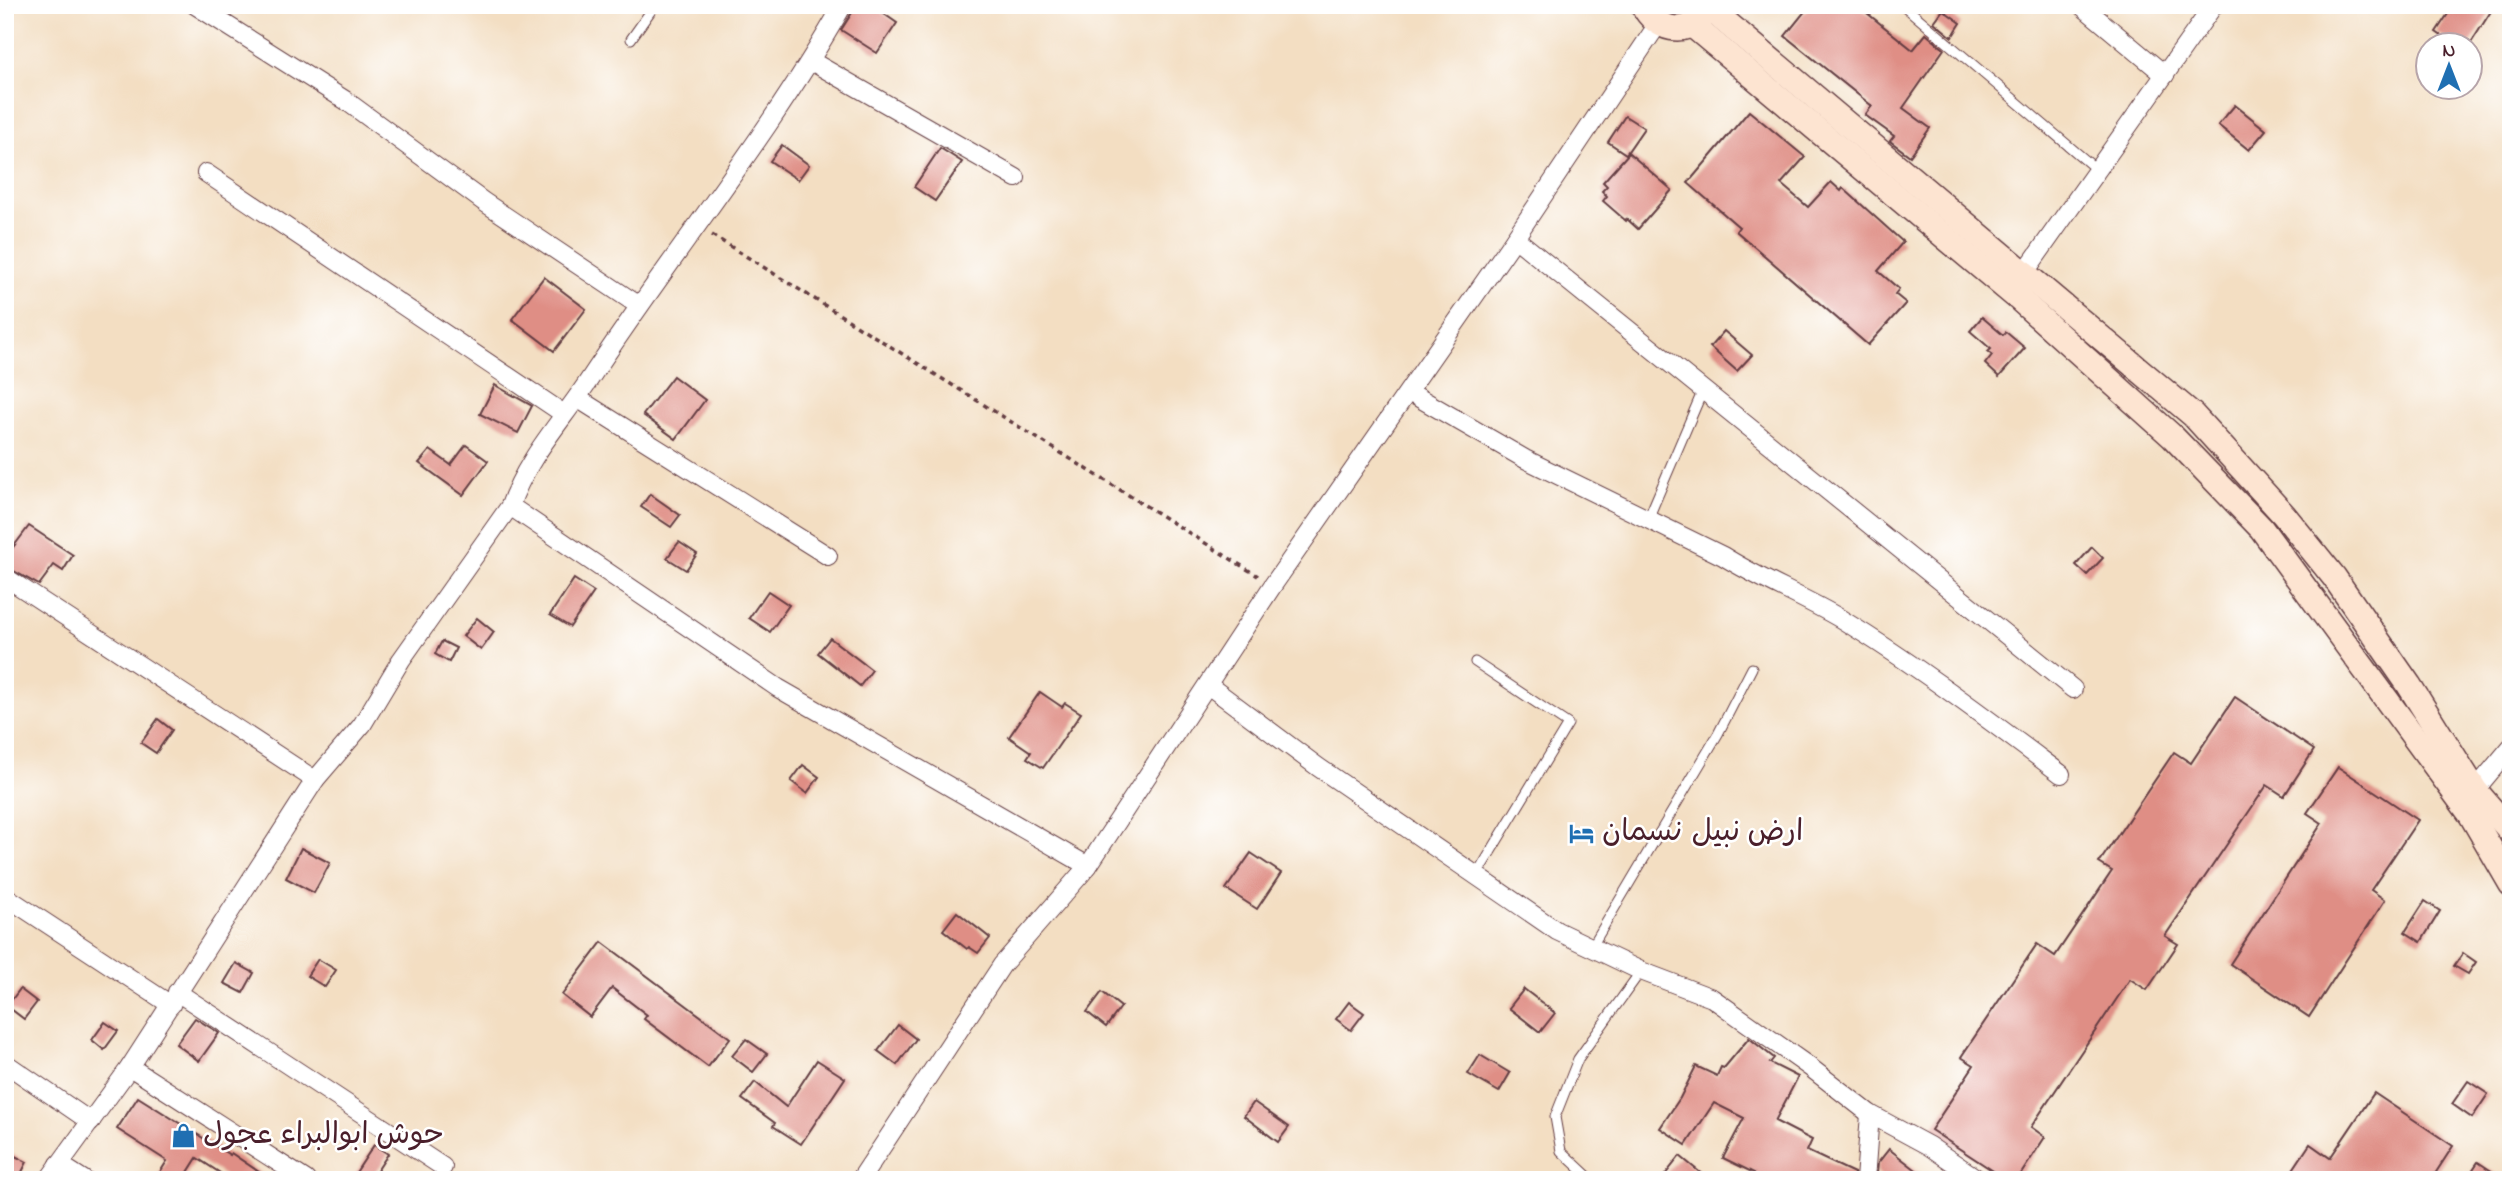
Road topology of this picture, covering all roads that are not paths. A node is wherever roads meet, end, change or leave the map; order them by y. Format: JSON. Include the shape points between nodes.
{"nodes":[{"id":1,"x":195,"y":5,"type":"edge"},
{"id":2,"x":655,"y":5,"type":"edge"},
{"id":3,"x":843,"y":5,"type":"edge"},
{"id":4,"x":1903,"y":5,"type":"edge"},
{"id":5,"x":2081,"y":5,"type":"edge"},
{"id":6,"x":2214,"y":5,"type":"edge"},
{"id":7,"x":1704,"y":13,"type":"edge"},
{"id":8,"x":1650,"y":14,"type":"edge"},
{"id":9,"x":631,"y":40,"type":"dead end"},
{"id":10,"x":811,"y":61,"type":"junction"},
{"id":11,"x":2165,"y":75,"type":"junction"},
{"id":12,"x":2097,"y":170,"type":"junction"},
{"id":13,"x":206,"y":173,"type":"dead end"},
{"id":14,"x":1016,"y":178,"type":"dead end"},
{"id":15,"x":1515,"y":238,"type":"junction"},
{"id":16,"x":2025,"y":272,"type":"junction"},
{"id":17,"x":638,"y":305,"type":"junction"},
{"id":18,"x":1703,"y":388,"type":"junction"},
{"id":19,"x":1409,"y":392,"type":"junction"},
{"id":20,"x":577,"y":398,"type":"junction"},
{"id":21,"x":564,"y":414,"type":"junction"},
{"id":22,"x":510,"y":506,"type":"junction"},
{"id":23,"x":1648,"y":519,"type":"junction"},
{"id":24,"x":828,"y":556,"type":"dead end"},
{"id":25,"x":5,"y":577,"type":"edge"},
{"id":26,"x":1475,"y":663,"type":"dead end"},
{"id":27,"x":1752,"y":668,"type":"dead end"},
{"id":28,"x":1208,"y":685,"type":"junction"},
{"id":29,"x":2073,"y":689,"type":"dead end"},
{"id":30,"x":2511,"y":747,"type":"edge"},
{"id":31,"x":2060,"y":774,"type":"dead end"},
{"id":32,"x":314,"y":780,"type":"junction"},
{"id":33,"x":2475,"y":790,"type":"junction"},
{"id":34,"x":2511,"y":832,"type":"edge"},
{"id":35,"x":1088,"y":866,"type":"junction"},
{"id":36,"x":1476,"y":876,"type":"junction"},
{"id":37,"x":2511,"y":884,"type":"edge"},
{"id":38,"x":5,"y":896,"type":"edge"},
{"id":39,"x":1591,"y":948,"type":"junction"},
{"id":40,"x":1641,"y":971,"type":"junction"},
{"id":41,"x":174,"y":998,"type":"junction"},
{"id":42,"x":5,"y":1063,"type":"edge"},
{"id":43,"x":130,"y":1068,"type":"junction"},
{"id":44,"x":1870,"y":1114,"type":"junction"},
{"id":45,"x":91,"y":1122,"type":"junction"},
{"id":46,"x":59,"y":1164,"type":"junction"},
{"id":47,"x":443,"y":1167,"type":"dead end"},
{"id":48,"x":48,"y":1180,"type":"edge"},
{"id":49,"x":84,"y":1180,"type":"edge"},
{"id":50,"x":306,"y":1180,"type":"edge"},
{"id":51,"x":860,"y":1180,"type":"edge"},
{"id":52,"x":1592,"y":1180,"type":"edge"},
{"id":53,"x":1865,"y":1180,"type":"edge"},
{"id":54,"x":1979,"y":1180,"type":"edge"}],
"edges":[{"from":1,"to":17,"type":"street","via":[[345,100],[484,202]]},
{"from":2,"to":9,"type":"lane"},
{"from":3,"to":10,"type":"street"},
{"from":4,"to":12,"type":"lane"},
{"from":5,"to":11,"type":"street"},
{"from":6,"to":11,"type":"street"},
{"from":7,"to":8,"type":"street","via":[[1681,29],[1669,28]]},
{"from":7,"to":16,"type":"street"},
{"from":7,"to":37,"type":"street","via":[[2173,437],[2261,528],[2471,815]]},
{"from":8,"to":15,"type":"street"},
{"from":10,"to":14,"type":"street"},
{"from":10,"to":17,"type":"street"},
{"from":11,"to":12,"type":"street"},
{"from":12,"to":16,"type":"street"},
{"from":13,"to":21,"type":"street"},
{"from":15,"to":18,"type":"street"},
{"from":15,"to":19,"type":"street"},
{"from":16,"to":33,"type":"street","via":[[2193,415],[2284,514],[2409,685]]},
{"from":17,"to":20,"type":"street"},
{"from":18,"to":23,"type":"lane"},
{"from":18,"to":29,"type":"street"},
{"from":19,"to":23,"type":"street","via":[[1525,460]]},
{"from":19,"to":28,"type":"street"},
{"from":20,"to":21,"type":"street"},
{"from":20,"to":24,"type":"street"},
{"from":21,"to":22,"type":"street","via":[[517,485]]},
{"from":22,"to":32,"type":"street","via":[[401,660],[362,725]]},
{"from":22,"to":35,"type":"street","via":[[778,688]]},
{"from":23,"to":31,"type":"street","via":[[1839,618],[1942,685]]},
{"from":25,"to":32,"type":"street"},
{"from":26,"to":36,"type":"lane","via":[[1568,724]]},
{"from":27,"to":39,"type":"lane"},
{"from":28,"to":35,"type":"street"},
{"from":28,"to":36,"type":"street"},
{"from":30,"to":33,"type":"street"},
{"from":32,"to":41,"type":"street"},
{"from":33,"to":34,"type":"street"},
{"from":35,"to":51,"type":"street","via":[[1002,965]]},
{"from":36,"to":39,"type":"street","via":[[1557,931]]},
{"from":38,"to":41,"type":"street"},
{"from":39,"to":40,"type":"street"},
{"from":40,"to":44,"type":"street","via":[[1712,998]]},
{"from":40,"to":52,"type":"lane","via":[[1578,1059],[1555,1117],[1561,1151]]},
{"from":41,"to":43,"type":"street"},
{"from":41,"to":47,"type":"street"},
{"from":42,"to":45,"type":"street"},
{"from":43,"to":45,"type":"street"},
{"from":43,"to":50,"type":"street"},
{"from":44,"to":53,"type":"street"},
{"from":44,"to":54,"type":"street"},
{"from":45,"to":46,"type":"street"},
{"from":46,"to":48,"type":"street"},
{"from":46,"to":49,"type":"street"}]}
